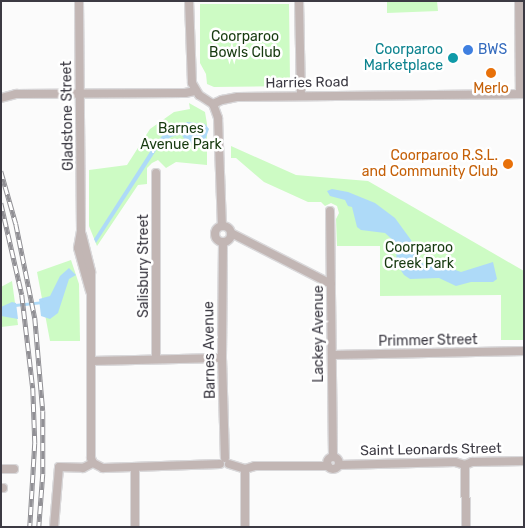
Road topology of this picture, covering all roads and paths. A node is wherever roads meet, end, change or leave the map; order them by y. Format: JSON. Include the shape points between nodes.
{"nodes":[{"id":1,"x":79,"y":1,"type":"edge"},
{"id":2,"x":189,"y":1,"type":"edge"},
{"id":3,"x":299,"y":1,"type":"edge"},
{"id":4,"x":519,"y":1,"type":"edge"},
{"id":5,"x":195,"y":91,"type":"junction"},
{"id":6,"x":80,"y":94,"type":"junction"},
{"id":7,"x":522,"y":94,"type":"edge"},
{"id":8,"x":301,"y":96,"type":"junction"},
{"id":9,"x":1,"y":98,"type":"edge"},
{"id":10,"x":213,"y":104,"type":"junction"},
{"id":11,"x":156,"y":173,"type":"dead end"},
{"id":12,"x":330,"y":211,"type":"dead end"},
{"id":13,"x":222,"y":226,"type":"junction"},
{"id":14,"x":231,"y":233,"type":"junction"},
{"id":15,"x":222,"y":242,"type":"junction"},
{"id":16,"x":331,"y":284,"type":"junction"},
{"id":17,"x":524,"y":351,"type":"edge"},
{"id":18,"x":332,"y":355,"type":"junction"},
{"id":19,"x":222,"y":358,"type":"junction"},
{"id":20,"x":156,"y":360,"type":"junction"},
{"id":21,"x":92,"y":361,"type":"junction"},
{"id":22,"x":333,"y":457,"type":"junction"},
{"id":23,"x":524,"y":461,"type":"edge"},
{"id":24,"x":225,"y":462,"type":"junction"},
{"id":25,"x":93,"y":463,"type":"junction"},
{"id":26,"x":339,"y":465,"type":"junction"},
{"id":27,"x":465,"y":465,"type":"junction"},
{"id":28,"x":328,"y":466,"type":"junction"},
{"id":29,"x":135,"y":467,"type":"junction"},
{"id":30,"x":1,"y":469,"type":"edge"},
{"id":31,"x":14,"y":469,"type":"dead end"},
{"id":32,"x":245,"y":469,"type":"junction"},
{"id":33,"x":54,"y":527,"type":"edge"},
{"id":34,"x":135,"y":527,"type":"edge"},
{"id":35,"x":245,"y":527,"type":"edge"},
{"id":36,"x":466,"y":527,"type":"edge"}],
"edges":[{"from":1,"to":6,"type":"street","name":"Gladstone Street"},
{"from":2,"to":5,"type":"street","via":[[190,69]]},
{"from":3,"to":8,"type":"street"},
{"from":4,"to":7,"type":"street"},
{"from":5,"to":6,"type":"street"},
{"from":5,"to":10,"type":"street"},
{"from":6,"to":9,"type":"street","via":[[16,94]]},
{"from":6,"to":21,"type":"street","name":"Gladstone Street","via":[[81,230],[91,272]]},
{"from":7,"to":8,"type":"street","name":"Harries Road"},
{"from":8,"to":10,"type":"street","name":"Harries Road","via":[[227,98]]},
{"from":10,"to":13,"type":"street","via":[[218,118]]},
{"from":11,"to":20,"type":"street","name":"Salisbury Street"},
{"from":12,"to":16,"type":"street","name":"Lackey Avenue"},
{"from":13,"to":14,"type":"street"},
{"from":13,"to":15,"type":"street","via":[[216,230],[216,235]]},
{"from":14,"to":15,"type":"street","via":[[229,239]]},
{"from":14,"to":16,"type":"street"},
{"from":15,"to":19,"type":"street","name":"Barnes Avenue"},
{"from":16,"to":18,"type":"street","name":"Lackey Avenue"},
{"from":17,"to":18,"type":"street","name":"Primmer Street"},
{"from":18,"to":22,"type":"street","name":"Lackey Avenue"},
{"from":19,"to":20,"type":"street"},
{"from":19,"to":24,"type":"street","name":"Barnes Avenue"},
{"from":20,"to":21,"type":"street"},
{"from":21,"to":25,"type":"street","name":"Gladstone Street"},
{"from":22,"to":26,"type":"street","via":[[337,458]]},
{"from":22,"to":28,"type":"street","via":[[328,459]]},
{"from":23,"to":27,"type":"street","name":"Saint Leonards Street","via":[[472,462]]},
{"from":24,"to":29,"type":"street"},
{"from":24,"to":32,"type":"street"},
{"from":25,"to":29,"type":"street","via":[[99,468]]},
{"from":25,"to":33,"type":"street","via":[[83,468],[59,468]]},
{"from":26,"to":27,"type":"street","name":"Saint Leonards Street","via":[[455,462]]},
{"from":26,"to":28,"type":"street","via":[[334,469]]},
{"from":27,"to":36,"type":"street"},
{"from":28,"to":32,"type":"street","via":[[255,466]]},
{"from":29,"to":34,"type":"street"},
{"from":30,"to":31,"type":"street"},
{"from":32,"to":35,"type":"street"}]}
